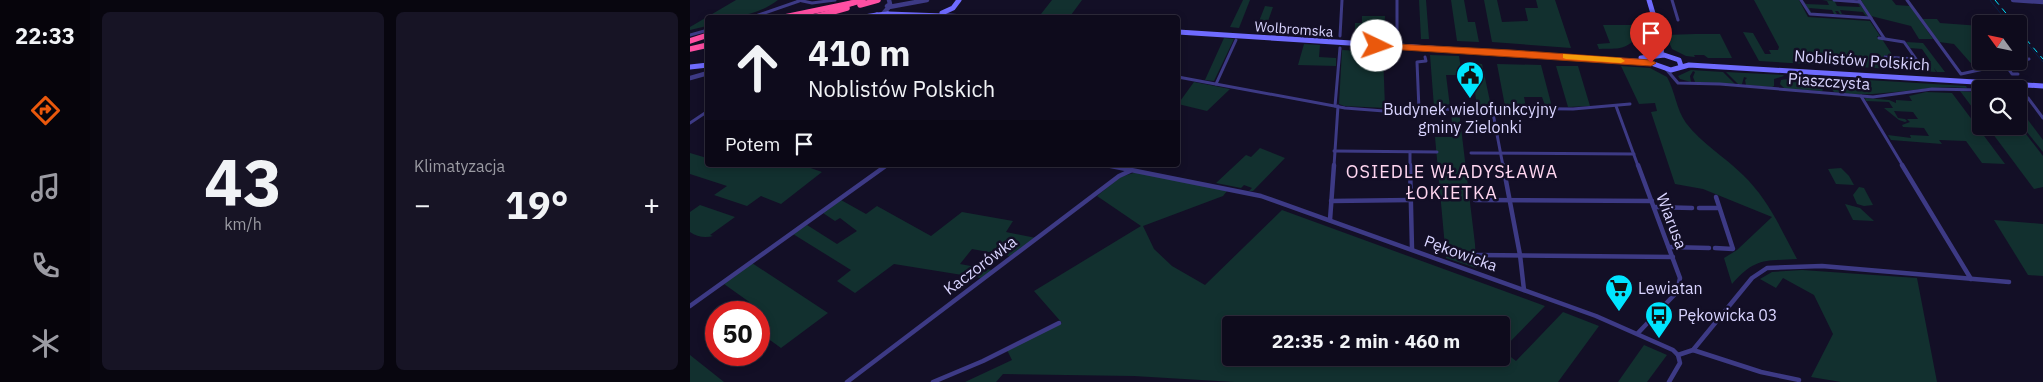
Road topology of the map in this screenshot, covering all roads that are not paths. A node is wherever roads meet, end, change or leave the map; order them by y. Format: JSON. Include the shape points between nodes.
{"nodes":[{"id":1,"x":798,"y":0,"type":"edge"},
{"id":2,"x":835,"y":0,"type":"edge"},
{"id":3,"x":863,"y":0,"type":"edge"},
{"id":4,"x":878,"y":0,"type":"edge"},
{"id":5,"x":927,"y":0,"type":"edge"},
{"id":6,"x":959,"y":0,"type":"edge"},
{"id":7,"x":1342,"y":0,"type":"edge"},
{"id":8,"x":1397,"y":0,"type":"edge"},
{"id":9,"x":1649,"y":0,"type":"edge"},
{"id":10,"x":1672,"y":0,"type":"edge"},
{"id":11,"x":1801,"y":0,"type":"edge"},
{"id":12,"x":1834,"y":0,"type":"edge"},
{"id":13,"x":1907,"y":0,"type":"edge"},
{"id":14,"x":2013,"y":0,"type":"edge"},
{"id":15,"x":1859,"y":1,"type":"edge"},
{"id":16,"x":2043,"y":2,"type":"edge"},
{"id":17,"x":852,"y":3,"type":"junction"},
{"id":18,"x":889,"y":4,"type":"edge"},
{"id":19,"x":953,"y":8,"type":"junction"},
{"id":20,"x":758,"y":15,"type":"edge"},
{"id":21,"x":794,"y":15,"type":"edge"},
{"id":22,"x":807,"y":15,"type":"edge"},
{"id":23,"x":822,"y":15,"type":"edge"},
{"id":24,"x":831,"y":15,"type":"edge"},
{"id":25,"x":879,"y":15,"type":"edge"},
{"id":26,"x":883,"y":15,"type":"edge"},
{"id":27,"x":930,"y":15,"type":"joint"},
{"id":28,"x":964,"y":15,"type":"edge"},
{"id":29,"x":1871,"y":18,"type":"junction"},
{"id":30,"x":1678,"y":20,"type":"dead end"},
{"id":31,"x":1180,"y":30,"type":"edge"},
{"id":32,"x":705,"y":31,"type":"edge"},
{"id":33,"x":690,"y":35,"type":"edge"},
{"id":34,"x":705,"y":36,"type":"edge"},
{"id":35,"x":1340,"y":36,"type":"dead end"},
{"id":36,"x":1397,"y":36,"type":"dead end"},
{"id":37,"x":1879,"y":38,"type":"dead end"},
{"id":38,"x":1884,"y":38,"type":"junction"},
{"id":39,"x":1236,"y":40,"type":"dead end"},
{"id":40,"x":690,"y":41,"type":"edge"},
{"id":41,"x":705,"y":41,"type":"edge"},
{"id":42,"x":1662,"y":44,"type":"junction"},
{"id":43,"x":690,"y":45,"type":"edge"},
{"id":44,"x":705,"y":45,"type":"edge"},
{"id":45,"x":1340,"y":48,"type":"dead end"},
{"id":46,"x":690,"y":49,"type":"edge"},
{"id":47,"x":705,"y":50,"type":"edge"},
{"id":48,"x":690,"y":53,"type":"edge"},
{"id":49,"x":1661,"y":54,"type":"junction"},
{"id":50,"x":1670,"y":55,"type":"junction"},
{"id":51,"x":1425,"y":57,"type":"dead end"},
{"id":52,"x":1885,"y":57,"type":"dead end"},
{"id":53,"x":1618,"y":58,"type":"junction"},
{"id":54,"x":1654,"y":58,"type":"junction"},
{"id":55,"x":1679,"y":60,"type":"junction"},
{"id":56,"x":705,"y":64,"type":"edge"},
{"id":57,"x":1656,"y":64,"type":"junction"},
{"id":58,"x":690,"y":66,"type":"edge"},
{"id":59,"x":1679,"y":68,"type":"junction"},
{"id":60,"x":1666,"y":69,"type":"junction"},
{"id":61,"x":1979,"y":70,"type":"edge"},
{"id":62,"x":2009,"y":70,"type":"edge"},
{"id":63,"x":705,"y":74,"type":"edge"},
{"id":64,"x":2018,"y":74,"type":"dead end"},
{"id":65,"x":1180,"y":77,"type":"edge"},
{"id":66,"x":690,"y":78,"type":"edge"},
{"id":67,"x":1676,"y":80,"type":"junction"},
{"id":68,"x":1216,"y":84,"type":"junction"},
{"id":69,"x":2043,"y":84,"type":"edge"},
{"id":70,"x":1972,"y":90,"type":"edge"},
{"id":71,"x":1861,"y":96,"type":"junction"},
{"id":72,"x":2027,"y":98,"type":"edge"},
{"id":73,"x":1630,"y":104,"type":"dead end"},
{"id":74,"x":1336,"y":106,"type":"junction"},
{"id":75,"x":1616,"y":106,"type":"junction"},
{"id":76,"x":1492,"y":108,"type":"junction"},
{"id":77,"x":1419,"y":110,"type":"junction"},
{"id":78,"x":705,"y":113,"type":"edge"},
{"id":79,"x":2043,"y":118,"type":"edge"},
{"id":80,"x":690,"y":123,"type":"edge"},
{"id":81,"x":1334,"y":151,"type":"junction"},
{"id":82,"x":1410,"y":152,"type":"junction"},
{"id":83,"x":1437,"y":152,"type":"dead end"},
{"id":84,"x":1471,"y":153,"type":"dead end"},
{"id":85,"x":1500,"y":153,"type":"junction"},
{"id":86,"x":1634,"y":154,"type":"junction"},
{"id":87,"x":884,"y":167,"type":"edge"},
{"id":88,"x":1114,"y":167,"type":"edge"},
{"id":89,"x":1130,"y":171,"type":"junction"},
{"id":90,"x":1716,"y":197,"type":"dead end"},
{"id":91,"x":1411,"y":200,"type":"junction"},
{"id":92,"x":1475,"y":200,"type":"dead end"},
{"id":93,"x":1331,"y":201,"type":"junction"},
{"id":94,"x":1510,"y":201,"type":"junction"},
{"id":95,"x":1652,"y":201,"type":"junction"},
{"id":96,"x":1654,"y":207,"type":"junction"},
{"id":97,"x":1692,"y":208,"type":"dead end"},
{"id":98,"x":1699,"y":208,"type":"dead end"},
{"id":99,"x":1719,"y":208,"type":"junction"},
{"id":100,"x":1330,"y":220,"type":"junction"},
{"id":101,"x":1669,"y":248,"type":"junction"},
{"id":102,"x":1709,"y":248,"type":"dead end"},
{"id":103,"x":1715,"y":248,"type":"dead end"},
{"id":104,"x":1412,"y":249,"type":"junction"},
{"id":105,"x":1477,"y":255,"type":"dead end"},
{"id":106,"x":1520,"y":256,"type":"junction"},
{"id":107,"x":1673,"y":257,"type":"junction"},
{"id":108,"x":1971,"y":278,"type":"junction"},
{"id":109,"x":2009,"y":282,"type":"dead end"},
{"id":110,"x":1524,"y":290,"type":"junction"},
{"id":111,"x":690,"y":306,"type":"edge"},
{"id":112,"x":1058,"y":323,"type":"dead end"},
{"id":113,"x":1638,"y":333,"type":"junction"},
{"id":114,"x":1693,"y":350,"type":"junction"},
{"id":115,"x":1678,"y":355,"type":"junction"},
{"id":116,"x":1799,"y":380,"type":"dead end"},
{"id":117,"x":847,"y":382,"type":"edge"},
{"id":118,"x":933,"y":382,"type":"edge"},
{"id":119,"x":1668,"y":382,"type":"edge"}],
"edges":[{"from":1,"to":2,"type":"street","via":[[812,3]]},
{"from":1,"to":20,"type":"street"},
{"from":3,"to":17,"type":"highway"},
{"from":4,"to":23,"type":"highway"},
{"from":4,"to":24,"type":"highway"},
{"from":5,"to":18,"type":"street"},
{"from":6,"to":19,"type":"main road"},
{"from":7,"to":35,"type":"street"},
{"from":8,"to":36,"type":"street"},
{"from":9,"to":42,"type":"main road"},
{"from":10,"to":30,"type":"street"},
{"from":11,"to":29,"type":"street","via":[[1810,14]]},
{"from":12,"to":15,"type":"street"},
{"from":13,"to":61,"type":"street","via":[[1961,74]]},
{"from":14,"to":16,"type":"street"},
{"from":15,"to":29,"type":"street"},
{"from":17,"to":21,"type":"highway"},
{"from":17,"to":22,"type":"highway"},
{"from":18,"to":25,"type":"street"},
{"from":19,"to":27,"type":"main road"},
{"from":19,"to":28,"type":"main road","via":[[954,14]]},
{"from":26,"to":27,"type":"main road","bridge":true},
{"from":29,"to":38,"type":"street"},
{"from":31,"to":53,"type":"main road","name":"Wolbromska","via":[[1306,42]]},
{"from":32,"to":33,"type":"street"},
{"from":34,"to":40,"type":"highway"},
{"from":37,"to":38,"type":"street"},
{"from":38,"to":52,"type":"street","via":[[1904,42],[1916,59]]},
{"from":39,"to":68,"type":"street"},
{"from":41,"to":43,"type":"highway"},
{"from":42,"to":49,"type":"main road"},
{"from":42,"to":50,"type":"main road"},
{"from":44,"to":46,"type":"highway"},
{"from":45,"to":74,"type":"street"},
{"from":47,"to":48,"type":"highway"},
{"from":49,"to":50,"type":"main road"},
{"from":49,"to":54,"type":"main road"},
{"from":50,"to":55,"type":"main road"},
{"from":51,"to":77,"type":"street","via":[[1426,61],[1417,62]]},
{"from":53,"to":54,"type":"main road"},
{"from":53,"to":57,"type":"main road"},
{"from":54,"to":57,"type":"main road"},
{"from":55,"to":59,"type":"main road"},
{"from":55,"to":69,"type":"main road","name":"Noblistów Polskich"},
{"from":56,"to":58,"type":"main road"},
{"from":57,"to":60,"type":"main road"},
{"from":59,"to":60,"type":"main road","name":"Noblistów Polskich"},
{"from":59,"to":67,"type":"street"},
{"from":59,"to":69,"type":"main road","name":"Noblistów Polskich","via":[[1689,65]]},
{"from":60,"to":67,"type":"street"},
{"from":62,"to":64,"type":"street"},
{"from":63,"to":66,"type":"street"},
{"from":65,"to":68,"type":"street"},
{"from":67,"to":71,"type":"street","name":"Piaszczysta","via":[[1678,83]]},
{"from":68,"to":74,"type":"street"},
{"from":70,"to":71,"type":"street","name":"Piaszczysta","via":[[1941,88],[1889,96]]},
{"from":71,"to":108,"type":"street"},
{"from":72,"to":79,"type":"street"},
{"from":73,"to":75,"type":"street"},
{"from":74,"to":77,"type":"street"},
{"from":74,"to":81,"type":"street"},
{"from":75,"to":76,"type":"street"},
{"from":75,"to":86,"type":"street","name":"Wiarusa"},
{"from":76,"to":77,"type":"street"},
{"from":76,"to":85,"type":"street"},
{"from":78,"to":80,"type":"street"},
{"from":81,"to":82,"type":"street"},
{"from":81,"to":93,"type":"street"},
{"from":82,"to":83,"type":"street"},
{"from":82,"to":91,"type":"street"},
{"from":84,"to":85,"type":"street"},
{"from":85,"to":86,"type":"street"},
{"from":85,"to":94,"type":"street"},
{"from":86,"to":95,"type":"street","name":"Wiarusa"},
{"from":87,"to":111,"type":"street"},
{"from":88,"to":89,"type":"street","name":"Pękowicka"},
{"from":89,"to":100,"type":"street","name":"Pękowicka","via":[[1261,196]]},
{"from":89,"to":117,"type":"street","name":"Kaczorówka","via":[[1119,176]]},
{"from":90,"to":99,"type":"street"},
{"from":91,"to":93,"type":"street"},
{"from":91,"to":104,"type":"street"},
{"from":92,"to":94,"type":"street"},
{"from":93,"to":100,"type":"street"},
{"from":94,"to":95,"type":"street"},
{"from":94,"to":106,"type":"street"},
{"from":95,"to":96,"type":"street","name":"Wiarusa"},
{"from":96,"to":97,"type":"street"},
{"from":96,"to":101,"type":"street","name":"Wiarusa"},
{"from":98,"to":99,"type":"street"},
{"from":99,"to":103,"type":"street","via":[[1733,248]]},
{"from":100,"to":104,"type":"street","name":"Pękowicka"},
{"from":101,"to":102,"type":"street"},
{"from":101,"to":107,"type":"street","name":"Wiarusa"},
{"from":104,"to":110,"type":"street","name":"Pękowicka"},
{"from":105,"to":106,"type":"street"},
{"from":106,"to":107,"type":"street"},
{"from":106,"to":110,"type":"street"},
{"from":107,"to":113,"type":"street","name":"Wiarusa","via":[[1680,278],[1678,290]]},
{"from":108,"to":109,"type":"street"},
{"from":108,"to":114,"type":"street","via":[[1816,266],[1767,268],[1752,278]]},
{"from":110,"to":113,"type":"street","name":"Pękowicka"},
{"from":112,"to":118,"type":"street"},
{"from":113,"to":115,"type":"street","name":"Pękowicka"},
{"from":114,"to":115,"type":"street"},
{"from":114,"to":116,"type":"street","via":[[1761,372]]},
{"from":115,"to":119,"type":"street","via":[[1680,364]]}]}
